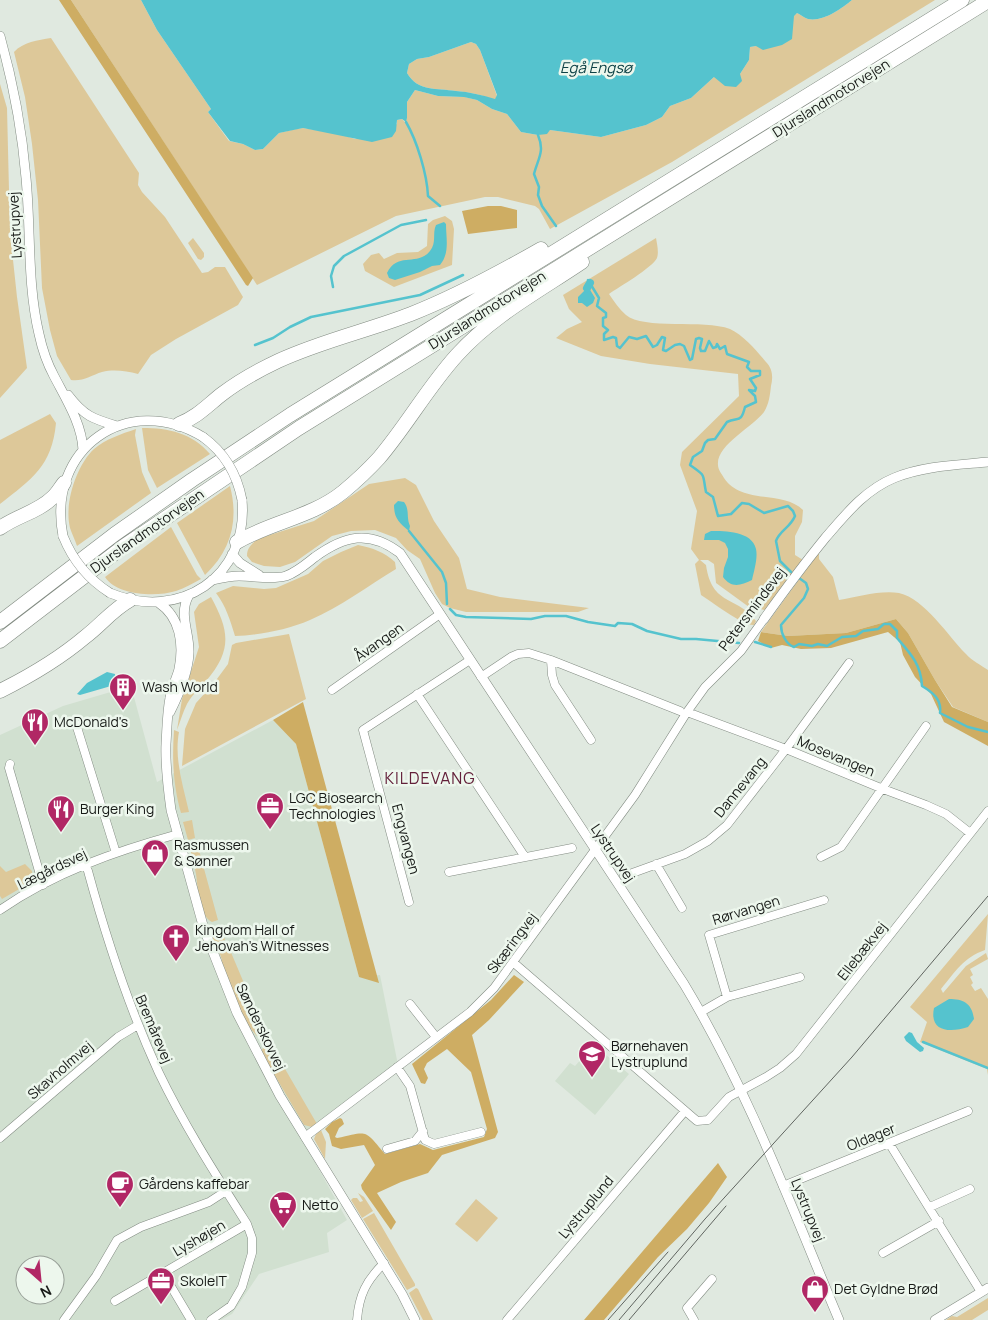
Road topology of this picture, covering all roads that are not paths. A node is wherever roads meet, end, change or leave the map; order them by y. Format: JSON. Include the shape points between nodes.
{"nodes":[{"id":1,"x":962,"y":0,"type":"edge"},
{"id":2,"x":988,"y":1,"type":"edge"},
{"id":3,"x":0,"y":36,"type":"edge"},
{"id":4,"x":878,"y":69,"type":"junction"},
{"id":5,"x":686,"y":170,"type":"junction"},
{"id":6,"x":57,"y":382,"type":"junction"},
{"id":7,"x":179,"y":424,"type":"junction"},
{"id":8,"x":117,"y":426,"type":"junction"},
{"id":9,"x":83,"y":450,"type":"junction"},
{"id":10,"x":988,"y":462,"type":"edge"},
{"id":11,"x":64,"y":483,"type":"junction"},
{"id":12,"x":0,"y":528,"type":"edge"},
{"id":13,"x":235,"y":548,"type":"junction"},
{"id":14,"x":264,"y":577,"type":"junction"},
{"id":15,"x":212,"y":580,"type":"junction"},
{"id":16,"x":189,"y":595,"type":"junction"},
{"id":17,"x":130,"y":600,"type":"junction"},
{"id":18,"x":158,"y":603,"type":"junction"},
{"id":19,"x":440,"y":614,"type":"junction"},
{"id":20,"x":764,"y":619,"type":"joint"},
{"id":21,"x":0,"y":622,"type":"edge"},
{"id":22,"x":0,"y":641,"type":"edge"},
{"id":23,"x":470,"y":660,"type":"junction"},
{"id":24,"x":551,"y":660,"type":"junction"},
{"id":25,"x":849,"y":663,"type":"dead end"},
{"id":26,"x":481,"y":677,"type":"junction"},
{"id":27,"x":332,"y":690,"type":"dead end"},
{"id":28,"x":0,"y":691,"type":"edge"},
{"id":29,"x":417,"y":694,"type":"junction"},
{"id":30,"x":683,"y":711,"type":"junction"},
{"id":31,"x":169,"y":715,"type":"junction"},
{"id":32,"x":76,"y":724,"type":"dead end"},
{"id":33,"x":926,"y":726,"type":"dead end"},
{"id":34,"x":592,"y":740,"type":"dead end"},
{"id":35,"x":786,"y":749,"type":"junction"},
{"id":36,"x":10,"y":764,"type":"dead end"},
{"id":37,"x":883,"y":789,"type":"junction"},
{"id":38,"x":988,"y":810,"type":"edge"},
{"id":39,"x":970,"y":833,"type":"junction"},
{"id":40,"x":178,"y":834,"type":"junction"},
{"id":41,"x":572,"y":848,"type":"dead end"},
{"id":42,"x":595,"y":851,"type":"junction"},
{"id":43,"x":116,"y":853,"type":"junction"},
{"id":44,"x":525,"y":857,"type":"junction"},
{"id":45,"x":821,"y":857,"type":"dead end"},
{"id":46,"x":656,"y":864,"type":"junction"},
{"id":47,"x":85,"y":865,"type":"junction"},
{"id":48,"x":449,"y":872,"type":"dead end"},
{"id":49,"x":624,"y":876,"type":"dead end"},
{"id":50,"x":43,"y":885,"type":"junction"},
{"id":51,"x":824,"y":900,"type":"dead end"},
{"id":52,"x":409,"y":902,"type":"dead end"},
{"id":53,"x":682,"y":908,"type":"dead end"},
{"id":54,"x":0,"y":910,"type":"edge"},
{"id":55,"x":514,"y":964,"type":"junction"},
{"id":56,"x":800,"y":977,"type":"dead end"},
{"id":57,"x":727,"y":997,"type":"junction"},
{"id":58,"x":410,"y":1004,"type":"dead end"},
{"id":59,"x":701,"y":1012,"type":"junction"},
{"id":60,"x":138,"y":1025,"type":"junction"},
{"id":61,"x":436,"y":1038,"type":"junction"},
{"id":62,"x":397,"y":1067,"type":"junction"},
{"id":63,"x":741,"y":1090,"type":"junction"},
{"id":64,"x":685,"y":1111,"type":"junction"},
{"id":65,"x":968,"y":1111,"type":"dead end"},
{"id":66,"x":423,"y":1131,"type":"junction"},
{"id":67,"x":481,"y":1132,"type":"dead end"},
{"id":68,"x":305,"y":1137,"type":"junction"},
{"id":69,"x":0,"y":1138,"type":"edge"},
{"id":70,"x":889,"y":1143,"type":"junction"},
{"id":71,"x":387,"y":1149,"type":"dead end"},
{"id":72,"x":783,"y":1186,"type":"junction"},
{"id":73,"x":970,"y":1190,"type":"dead end"},
{"id":74,"x":226,"y":1191,"type":"junction"},
{"id":75,"x":930,"y":1206,"type":"junction"},
{"id":76,"x":939,"y":1221,"type":"junction"},
{"id":77,"x":247,"y":1224,"type":"junction"},
{"id":78,"x":883,"y":1253,"type":"dead end"},
{"id":79,"x":384,"y":1263,"type":"junction"},
{"id":80,"x":163,"y":1273,"type":"junction"},
{"id":81,"x":712,"y":1279,"type":"dead end"},
{"id":82,"x":984,"y":1290,"type":"edge"},
{"id":83,"x":115,"y":1301,"type":"dead end"},
{"id":84,"x":938,"y":1319,"type":"edge"},
{"id":85,"x":64,"y":1320,"type":"edge"},
{"id":86,"x":190,"y":1320,"type":"edge"},
{"id":87,"x":211,"y":1320,"type":"edge"},
{"id":88,"x":358,"y":1320,"type":"edge"},
{"id":89,"x":415,"y":1320,"type":"edge"},
{"id":90,"x":507,"y":1320,"type":"edge"},
{"id":91,"x":694,"y":1320,"type":"edge"},
{"id":92,"x":838,"y":1320,"type":"edge"}],
"edges":[{"from":1,"to":5,"type":"highway","name":"Djurslandmotorvejen"},
{"from":2,"to":4,"type":"highway","name":"Djurslandmotorvejen"},
{"from":3,"to":6,"type":"street","name":"Lystrupvej","via":[[17,108],[26,178],[32,300],[39,335]]},
{"from":4,"to":13,"type":"highway","via":[[495,320],[458,354],[379,458],[341,493],[306,514],[262,529]]},
{"from":4,"to":22,"type":"highway","name":"Djurslandmotorvejen","via":[[299,428],[124,546]]},
{"from":5,"to":7,"type":"highway","via":[[469,289],[410,314],[276,361]]},
{"from":5,"to":21,"type":"highway","name":"Djurslandmotorvejen","via":[[290,415],[115,534]]},
{"from":6,"to":8,"type":"street","name":"Lystrupvej","via":[[84,414]]},
{"from":6,"to":9,"type":"street","name":"Lystrupvej","via":[[80,429]]},
{"from":7,"to":8,"type":"street","via":[[148,420]]},
{"from":7,"to":13,"type":"street","bridge":true,"via":[[212,443],[236,479],[242,500],[242,522]]},
{"from":8,"to":9,"type":"street"},
{"from":9,"to":11,"type":"street"},
{"from":10,"to":20,"type":"street","name":"Petersmindevej","via":[[908,473],[881,485],[855,504],[804,564]]},
{"from":11,"to":12,"type":"highway","via":[[52,499]]},
{"from":11,"to":17,"type":"street","bridge":true,"via":[[60,509],[63,536],[72,556],[93,581],[110,593]]},
{"from":13,"to":14,"type":"street","via":[[240,563]]},
{"from":13,"to":15,"type":"street","via":[[227,564]]},
{"from":14,"to":15,"type":"street","name":"Lystrupvej"},
{"from":14,"to":19,"type":"street","name":"Lystrupvej","via":[[287,576],[344,540],[370,538],[400,552]]},
{"from":15,"to":16,"type":"street"},
{"from":16,"to":18,"type":"street"},
{"from":16,"to":31,"type":"street","name":"Sønderskovvej","via":[[183,610],[189,641],[187,668]]},
{"from":17,"to":18,"type":"street"},
{"from":17,"to":28,"type":"highway","via":[[64,654]]},
{"from":18,"to":31,"type":"street","name":"Sønderskovvej","via":[[172,616],[180,638],[179,668],[170,698]]},
{"from":19,"to":23,"type":"street","name":"Lystrupvej"},
{"from":19,"to":27,"type":"street","name":"Åvangen"},
{"from":20,"to":30,"type":"street","name":"Petersmindevej","via":[[740,651]]},
{"from":23,"to":26,"type":"street","name":"Lystrupvej"},
{"from":23,"to":29,"type":"street","name":"Engvangen"},
{"from":24,"to":26,"type":"street","name":"Mosevangen","via":[[529,653],[518,654]]},
{"from":24,"to":30,"type":"street","name":"Mosevangen"},
{"from":24,"to":34,"type":"street","via":[[555,685]]},
{"from":25,"to":35,"type":"street","name":"Dannevang"},
{"from":26,"to":42,"type":"street","name":"Lystrupvej"},
{"from":29,"to":44,"type":"street"},
{"from":29,"to":52,"type":"street","name":"Engvangen","via":[[363,730]]},
{"from":30,"to":35,"type":"street","name":"Mosevangen"},
{"from":30,"to":42,"type":"street","name":"Petersmindevej","via":[[635,795]]},
{"from":31,"to":40,"type":"street","name":"Sønderskovvej","via":[[166,770]]},
{"from":32,"to":43,"type":"street"},
{"from":33,"to":37,"type":"street"},
{"from":35,"to":37,"type":"street","name":"Mosevangen"},
{"from":35,"to":46,"type":"street","name":"Dannevang","via":[[727,825],[685,854]]},
{"from":36,"to":50,"type":"street"},
{"from":37,"to":39,"type":"street","name":"Mosevangen","via":[[946,814]]},
{"from":37,"to":45,"type":"street","via":[[841,847]]},
{"from":38,"to":39,"type":"street","name":"Ellebækvej"},
{"from":39,"to":63,"type":"street","name":"Ellebækvej","via":[[796,1054],[780,1068]]},
{"from":40,"to":43,"type":"street","name":"Lægårdsvej"},
{"from":40,"to":68,"type":"street","name":"Sønderskovvej","via":[[222,977],[253,1047]]},
{"from":41,"to":44,"type":"street"},
{"from":42,"to":55,"type":"street","name":"Skæringvej"},
{"from":42,"to":59,"type":"street","name":"Lystrupvej"},
{"from":43,"to":47,"type":"street","name":"Lægårdsvej"},
{"from":44,"to":48,"type":"street"},
{"from":46,"to":49,"type":"street","name":"Dannevang"},
{"from":46,"to":53,"type":"street"},
{"from":47,"to":50,"type":"street","name":"Lægårdsvej"},
{"from":47,"to":60,"type":"street","name":"Bremårevej"},
{"from":50,"to":54,"type":"street","name":"Lægårdsvej"},
{"from":51,"to":57,"type":"street","name":"Rørvangen","via":[[709,934]]},
{"from":55,"to":61,"type":"street","name":"Skæringvej","via":[[470,1012]]},
{"from":55,"to":64,"type":"street"},
{"from":56,"to":57,"type":"street"},
{"from":57,"to":59,"type":"street"},
{"from":58,"to":61,"type":"street"},
{"from":59,"to":63,"type":"street","name":"Lystrupvej"},
{"from":60,"to":69,"type":"street","name":"Skavholmvej","via":[[118,1037]]},
{"from":60,"to":74,"type":"street","name":"Bremårevej","via":[[168,1090]]},
{"from":61,"to":62,"type":"street","name":"Skæringvej"},
{"from":62,"to":66,"type":"street","via":[[410,1086]]},
{"from":62,"to":68,"type":"street","name":"Skæringvej"},
{"from":63,"to":64,"type":"street","via":[[728,1098],[708,1120],[697,1121]]},
{"from":63,"to":72,"type":"street","name":"Lystrupvej"},
{"from":64,"to":90,"type":"street","name":"Lystruplund"},
{"from":65,"to":70,"type":"street","name":"Oldager"},
{"from":66,"to":67,"type":"street","via":[[425,1140],[434,1144]]},
{"from":66,"to":71,"type":"street","via":[[415,1141]]},
{"from":68,"to":79,"type":"street","name":"Sønderskovvej"},
{"from":70,"to":72,"type":"street","name":"Oldager"},
{"from":70,"to":75,"type":"street"},
{"from":72,"to":92,"type":"street","name":"Lystrupvej"},
{"from":73,"to":75,"type":"street"},
{"from":74,"to":77,"type":"street","name":"Lyshøjen"},
{"from":74,"to":85,"type":"street","via":[[201,1205],[141,1226],[117,1240]]},
{"from":75,"to":76,"type":"street"},
{"from":76,"to":78,"type":"street"},
{"from":76,"to":82,"type":"street"},
{"from":77,"to":80,"type":"street","name":"Lyshøjen"},
{"from":77,"to":87,"type":"street","name":"Lyshøjen","via":[[252,1238],[252,1253],[242,1288],[231,1306]]},
{"from":79,"to":88,"type":"street","via":[[370,1276],[358,1309]]},
{"from":79,"to":89,"type":"street","name":"Sønderskovvej"},
{"from":80,"to":83,"type":"street","name":"Lyshøjen"},
{"from":80,"to":86,"type":"street","name":"Lyshøjen"},
{"from":81,"to":91,"type":"street","via":[[687,1308]]},
{"from":82,"to":84,"type":"street"}]}
